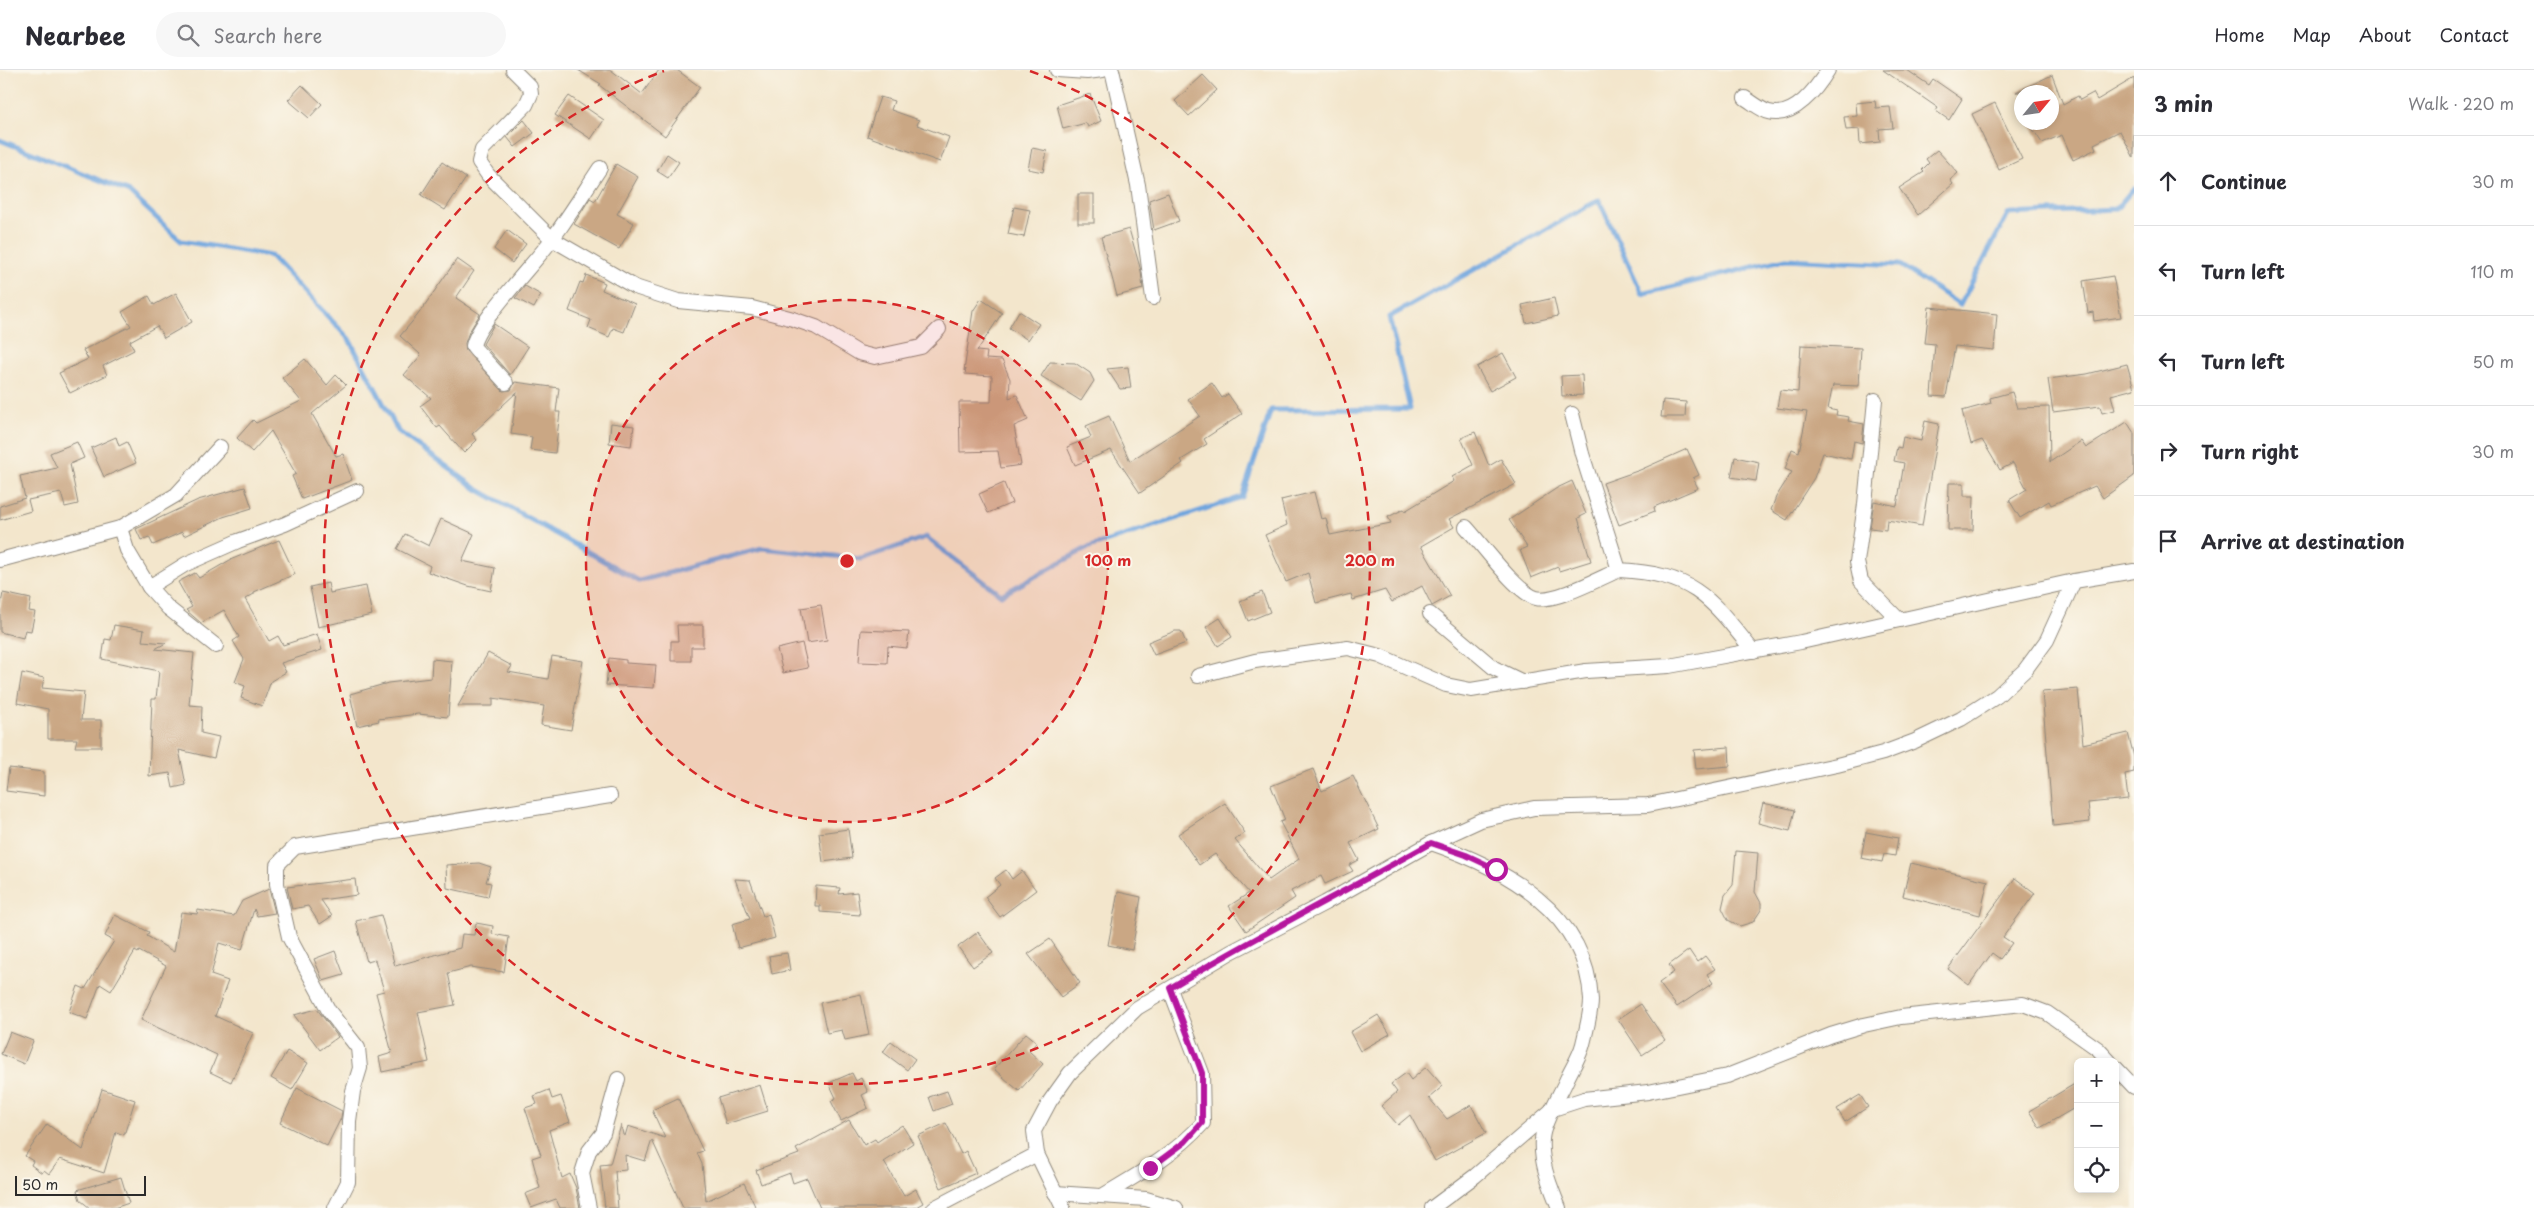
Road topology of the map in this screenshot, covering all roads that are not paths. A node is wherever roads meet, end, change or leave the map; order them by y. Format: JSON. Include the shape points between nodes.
{"nodes":[{"id":1,"x":513,"y":70,"type":"edge"},
{"id":2,"x":1057,"y":70,"type":"edge"},
{"id":3,"x":1103,"y":70,"type":"edge"},
{"id":4,"x":1112,"y":70,"type":"edge"},
{"id":5,"x":1828,"y":70,"type":"edge"},
{"id":6,"x":1745,"y":98,"type":"dead end"},
{"id":7,"x":600,"y":168,"type":"dead end"},
{"id":8,"x":552,"y":239,"type":"junction"},
{"id":9,"x":1153,"y":298,"type":"dead end"},
{"id":10,"x":939,"y":329,"type":"dead end"},
{"id":11,"x":506,"y":382,"type":"dead end"},
{"id":12,"x":1875,"y":400,"type":"dead end"},
{"id":13,"x":1572,"y":414,"type":"dead end"},
{"id":14,"x":220,"y":447,"type":"dead end"},
{"id":15,"x":357,"y":491,"type":"dead end"},
{"id":16,"x":1466,"y":527,"type":"dead end"},
{"id":17,"x":120,"y":528,"type":"junction"},
{"id":18,"x":0,"y":560,"type":"edge"},
{"id":19,"x":1619,"y":570,"type":"junction"},
{"id":20,"x":2134,"y":571,"type":"edge"},
{"id":21,"x":2074,"y":581,"type":"junction"},
{"id":22,"x":149,"y":587,"type":"junction"},
{"id":23,"x":1430,"y":614,"type":"dead end"},
{"id":24,"x":1899,"y":620,"type":"junction"},
{"id":25,"x":216,"y":646,"type":"dead end"},
{"id":26,"x":1753,"y":651,"type":"junction"},
{"id":27,"x":1198,"y":676,"type":"dead end"},
{"id":28,"x":1523,"y":682,"type":"junction"},
{"id":29,"x":610,"y":796,"type":"dead end"},
{"id":30,"x":1431,"y":843,"type":"junction"},
{"id":31,"x":1170,"y":988,"type":"junction"},
{"id":32,"x":2106,"y":1058,"type":"edge"},
{"id":33,"x":2119,"y":1071,"type":"edge"},
{"id":34,"x":618,"y":1079,"type":"dead end"},
{"id":35,"x":2134,"y":1087,"type":"edge"},
{"id":36,"x":1553,"y":1109,"type":"junction"},
{"id":37,"x":1037,"y":1154,"type":"junction"},
{"id":38,"x":1055,"y":1193,"type":"junction"},
{"id":39,"x":1102,"y":1196,"type":"junction"},
{"id":40,"x":335,"y":1208,"type":"edge"},
{"id":41,"x":589,"y":1208,"type":"edge"},
{"id":42,"x":934,"y":1208,"type":"edge"},
{"id":43,"x":1063,"y":1208,"type":"edge"},
{"id":44,"x":1176,"y":1208,"type":"edge"},
{"id":45,"x":1432,"y":1208,"type":"edge"},
{"id":46,"x":1559,"y":1208,"type":"edge"}],
"edges":[{"from":1,"to":8,"type":"street","via":[[530,87],[531,94],[526,105],[482,150],[479,162]]},
{"from":2,"to":3,"type":"street"},
{"from":4,"to":9,"type":"street","via":[[1138,185]]},
{"from":5,"to":6,"type":"street","via":[[1805,100],[1783,112],[1766,111]]},
{"from":7,"to":8,"type":"street"},
{"from":8,"to":10,"type":"street","via":[[636,287],[678,301],[752,308],[793,319],[816,327],[859,353],[875,357],[921,347]]},
{"from":8,"to":11,"type":"street","via":[[474,340],[473,346]]},
{"from":12,"to":24,"type":"street","via":[[1857,562],[1861,581]]},
{"from":13,"to":19,"type":"street"},
{"from":14,"to":17,"type":"street","via":[[176,495]]},
{"from":15,"to":22,"type":"street","via":[[186,564]]},
{"from":16,"to":19,"type":"street","via":[[1521,590],[1536,598],[1556,597]]},
{"from":17,"to":18,"type":"street"},
{"from":17,"to":22,"type":"street","via":[[127,550]]},
{"from":19,"to":26,"type":"street","via":[[1648,572],[1692,586],[1707,596]]},
{"from":20,"to":21,"type":"street"},
{"from":21,"to":24,"type":"street"},
{"from":21,"to":30,"type":"street","via":[[2047,640],[2025,670],[1997,696],[1961,719],[1915,741],[1837,765],[1648,805],[1534,808],[1481,820]]},
{"from":22,"to":25,"type":"street","via":[[168,608]]},
{"from":23,"to":28,"type":"street","via":[[1494,668]]},
{"from":24,"to":26,"type":"street"},
{"from":26,"to":28,"type":"street","via":[[1669,666],[1586,671]]},
{"from":27,"to":28,"type":"street","via":[[1255,661],[1348,648],[1380,656],[1446,685],[1471,690]]},
{"from":29,"to":40,"type":"street","via":[[295,846],[277,865],[277,884],[289,937],[329,1011],[358,1048],[360,1068],[349,1121],[348,1182]]},
{"from":30,"to":31,"type":"street"},
{"from":30,"to":36,"type":"street","via":[[1496,869],[1532,893],[1568,931],[1586,963],[1591,1001],[1582,1046]]},
{"from":31,"to":37,"type":"street","via":[[1137,1008],[1070,1073],[1034,1131]]},
{"from":31,"to":39,"type":"street","via":[[1202,1073],[1202,1123],[1185,1142],[1150,1168]]},
{"from":32,"to":36,"type":"street","via":[[2047,1013],[2023,1004],[1993,1006],[1864,1025],[1727,1076],[1648,1092],[1584,1099]]},
{"from":33,"to":35,"type":"street"},
{"from":34,"to":41,"type":"street","via":[[603,1133],[589,1151],[582,1173]]},
{"from":36,"to":45,"type":"street"},
{"from":36,"to":46,"type":"street","via":[[1542,1137],[1544,1169]]},
{"from":37,"to":38,"type":"street"},
{"from":37,"to":42,"type":"street"},
{"from":38,"to":39,"type":"street"},
{"from":38,"to":43,"type":"street"},
{"from":39,"to":44,"type":"street","via":[[1146,1199]]}]}
